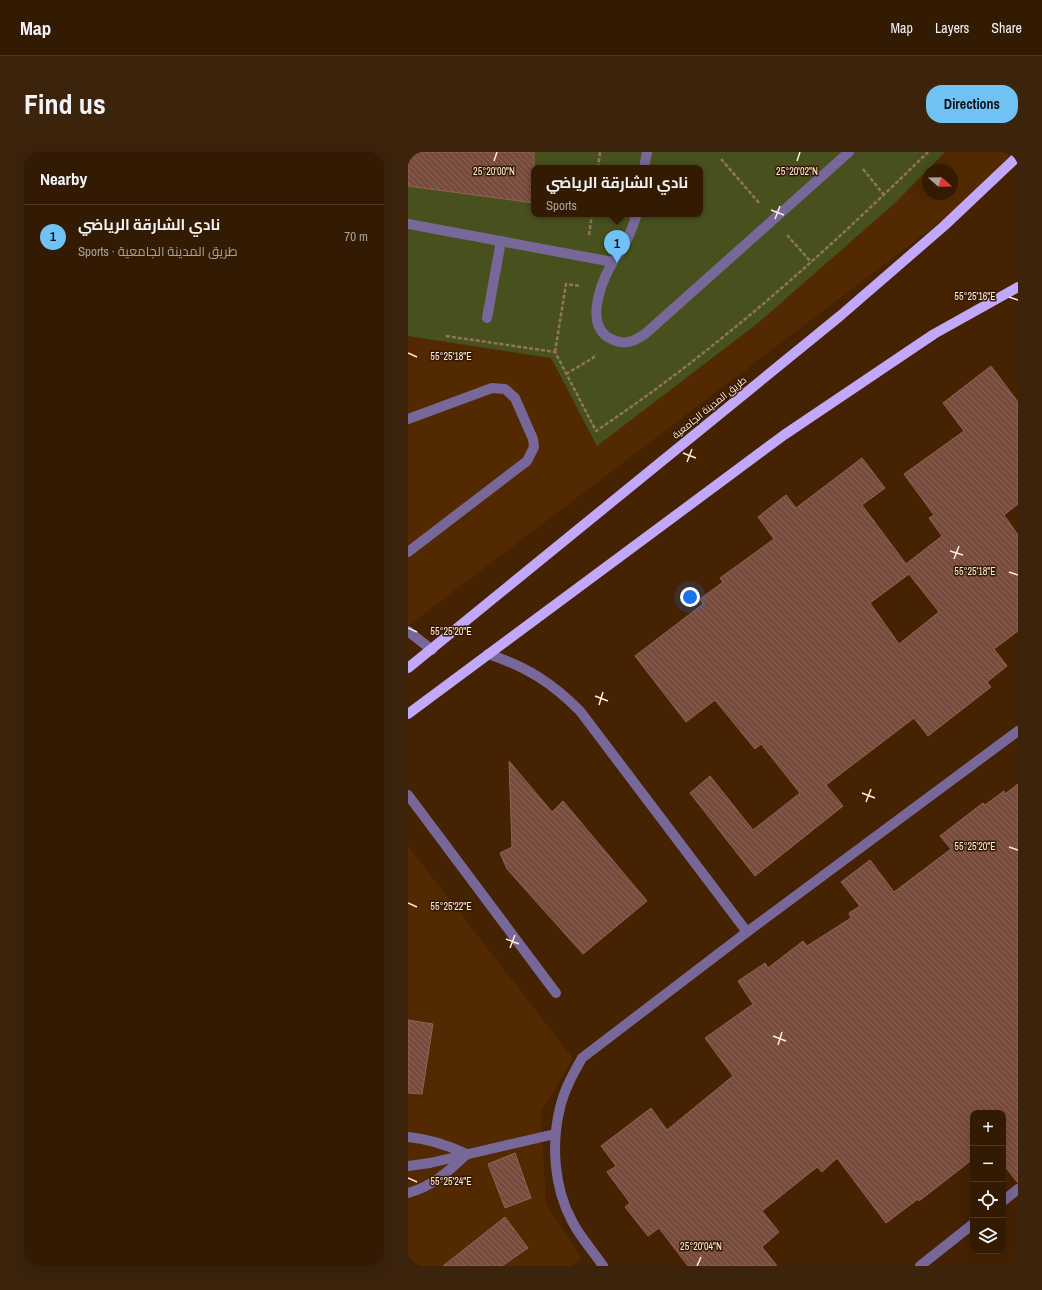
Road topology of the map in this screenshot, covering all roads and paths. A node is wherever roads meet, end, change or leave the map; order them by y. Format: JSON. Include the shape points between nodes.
{"nodes":[{"id":1,"x":600,"y":152,"type":"edge"},
{"id":2,"x":647,"y":152,"type":"edge"},
{"id":3,"x":849,"y":152,"type":"edge"},
{"id":4,"x":1018,"y":156,"type":"edge"},
{"id":5,"x":859,"y":164,"type":"dead end"},
{"id":6,"x":598,"y":165,"type":"edge"},
{"id":7,"x":645,"y":165,"type":"edge"},
{"id":8,"x":884,"y":195,"type":"dead end"},
{"id":9,"x":592,"y":217,"type":"edge"},
{"id":10,"x":636,"y":217,"type":"edge"},
{"id":11,"x":408,"y":224,"type":"edge"},
{"id":12,"x":501,"y":241,"type":"junction"},
{"id":13,"x":586,"y":257,"type":"junction"},
{"id":14,"x":613,"y":262,"type":"junction"},
{"id":15,"x":1018,"y":287,"type":"edge"},
{"id":16,"x":487,"y":318,"type":"dead end"},
{"id":17,"x":608,"y":337,"type":"junction"},
{"id":18,"x":555,"y":352,"type":"dead end"},
{"id":19,"x":566,"y":374,"type":"dead end"},
{"id":20,"x":408,"y":418,"type":"edge"},
{"id":21,"x":408,"y":552,"type":"edge"},
{"id":22,"x":408,"y":631,"type":"edge"},
{"id":23,"x":432,"y":650,"type":"junction"},
{"id":24,"x":488,"y":654,"type":"junction"},
{"id":25,"x":408,"y":668,"type":"edge"},
{"id":26,"x":408,"y":714,"type":"edge"},
{"id":27,"x":1018,"y":731,"type":"edge"},
{"id":28,"x":408,"y":795,"type":"edge"},
{"id":29,"x":747,"y":932,"type":"junction"},
{"id":30,"x":556,"y":993,"type":"dead end"},
{"id":31,"x":555,"y":1134,"type":"junction"},
{"id":32,"x":408,"y":1137,"type":"edge"},
{"id":33,"x":467,"y":1154,"type":"junction"},
{"id":34,"x":408,"y":1166,"type":"edge"},
{"id":35,"x":408,"y":1193,"type":"edge"},
{"id":36,"x":1017,"y":1193,"type":"edge"},
{"id":37,"x":1006,"y":1199,"type":"edge"},
{"id":38,"x":970,"y":1226,"type":"edge"},
{"id":39,"x":603,"y":1266,"type":"edge"},
{"id":40,"x":920,"y":1266,"type":"edge"}],
"edges":[{"from":1,"to":6,"type":"path"},
{"from":2,"to":7,"type":"street"},
{"from":3,"to":17,"type":"street","via":[[645,334],[627,342]]},
{"from":4,"to":23,"type":"main road","name":"طريق المدينة الجامعية","via":[[944,226],[840,316]]},
{"from":5,"to":8,"type":"path"},
{"from":9,"to":13,"type":"path"},
{"from":10,"to":14,"type":"street","via":[[629,237]]},
{"from":11,"to":12,"type":"street"},
{"from":12,"to":13,"type":"street"},
{"from":12,"to":16,"type":"street"},
{"from":13,"to":14,"type":"street"},
{"from":13,"to":18,"type":"path","via":[[582,286],[566,284]]},
{"from":14,"to":17,"type":"street","via":[[602,286],[596,311],[601,330]]},
{"from":15,"to":24,"type":"main road","via":[[934,334],[784,435]]},
{"from":17,"to":19,"type":"path","via":[[593,358]]},
{"from":20,"to":21,"type":"street","via":[[492,388],[505,389],[515,398],[534,447],[527,461],[521,466]]},
{"from":22,"to":23,"type":"street"},
{"from":23,"to":25,"type":"main road","name":"طريق المدينة الجامعية"},
{"from":24,"to":26,"type":"main road"},
{"from":24,"to":29,"type":"street","via":[[514,662],[538,675],[561,692],[580,711]]},
{"from":27,"to":29,"type":"street"},
{"from":28,"to":30,"type":"street"},
{"from":29,"to":31,"type":"street","via":[[582,1058],[569,1082],[560,1107]]},
{"from":31,"to":33,"type":"street"},
{"from":31,"to":39,"type":"street","via":[[560,1191],[572,1221]]},
{"from":32,"to":33,"type":"street","via":[[446,1144]]},
{"from":33,"to":34,"type":"street"},
{"from":33,"to":35,"type":"street","via":[[445,1175]]},
{"from":36,"to":37,"type":"street"},
{"from":38,"to":40,"type":"street"}]}
